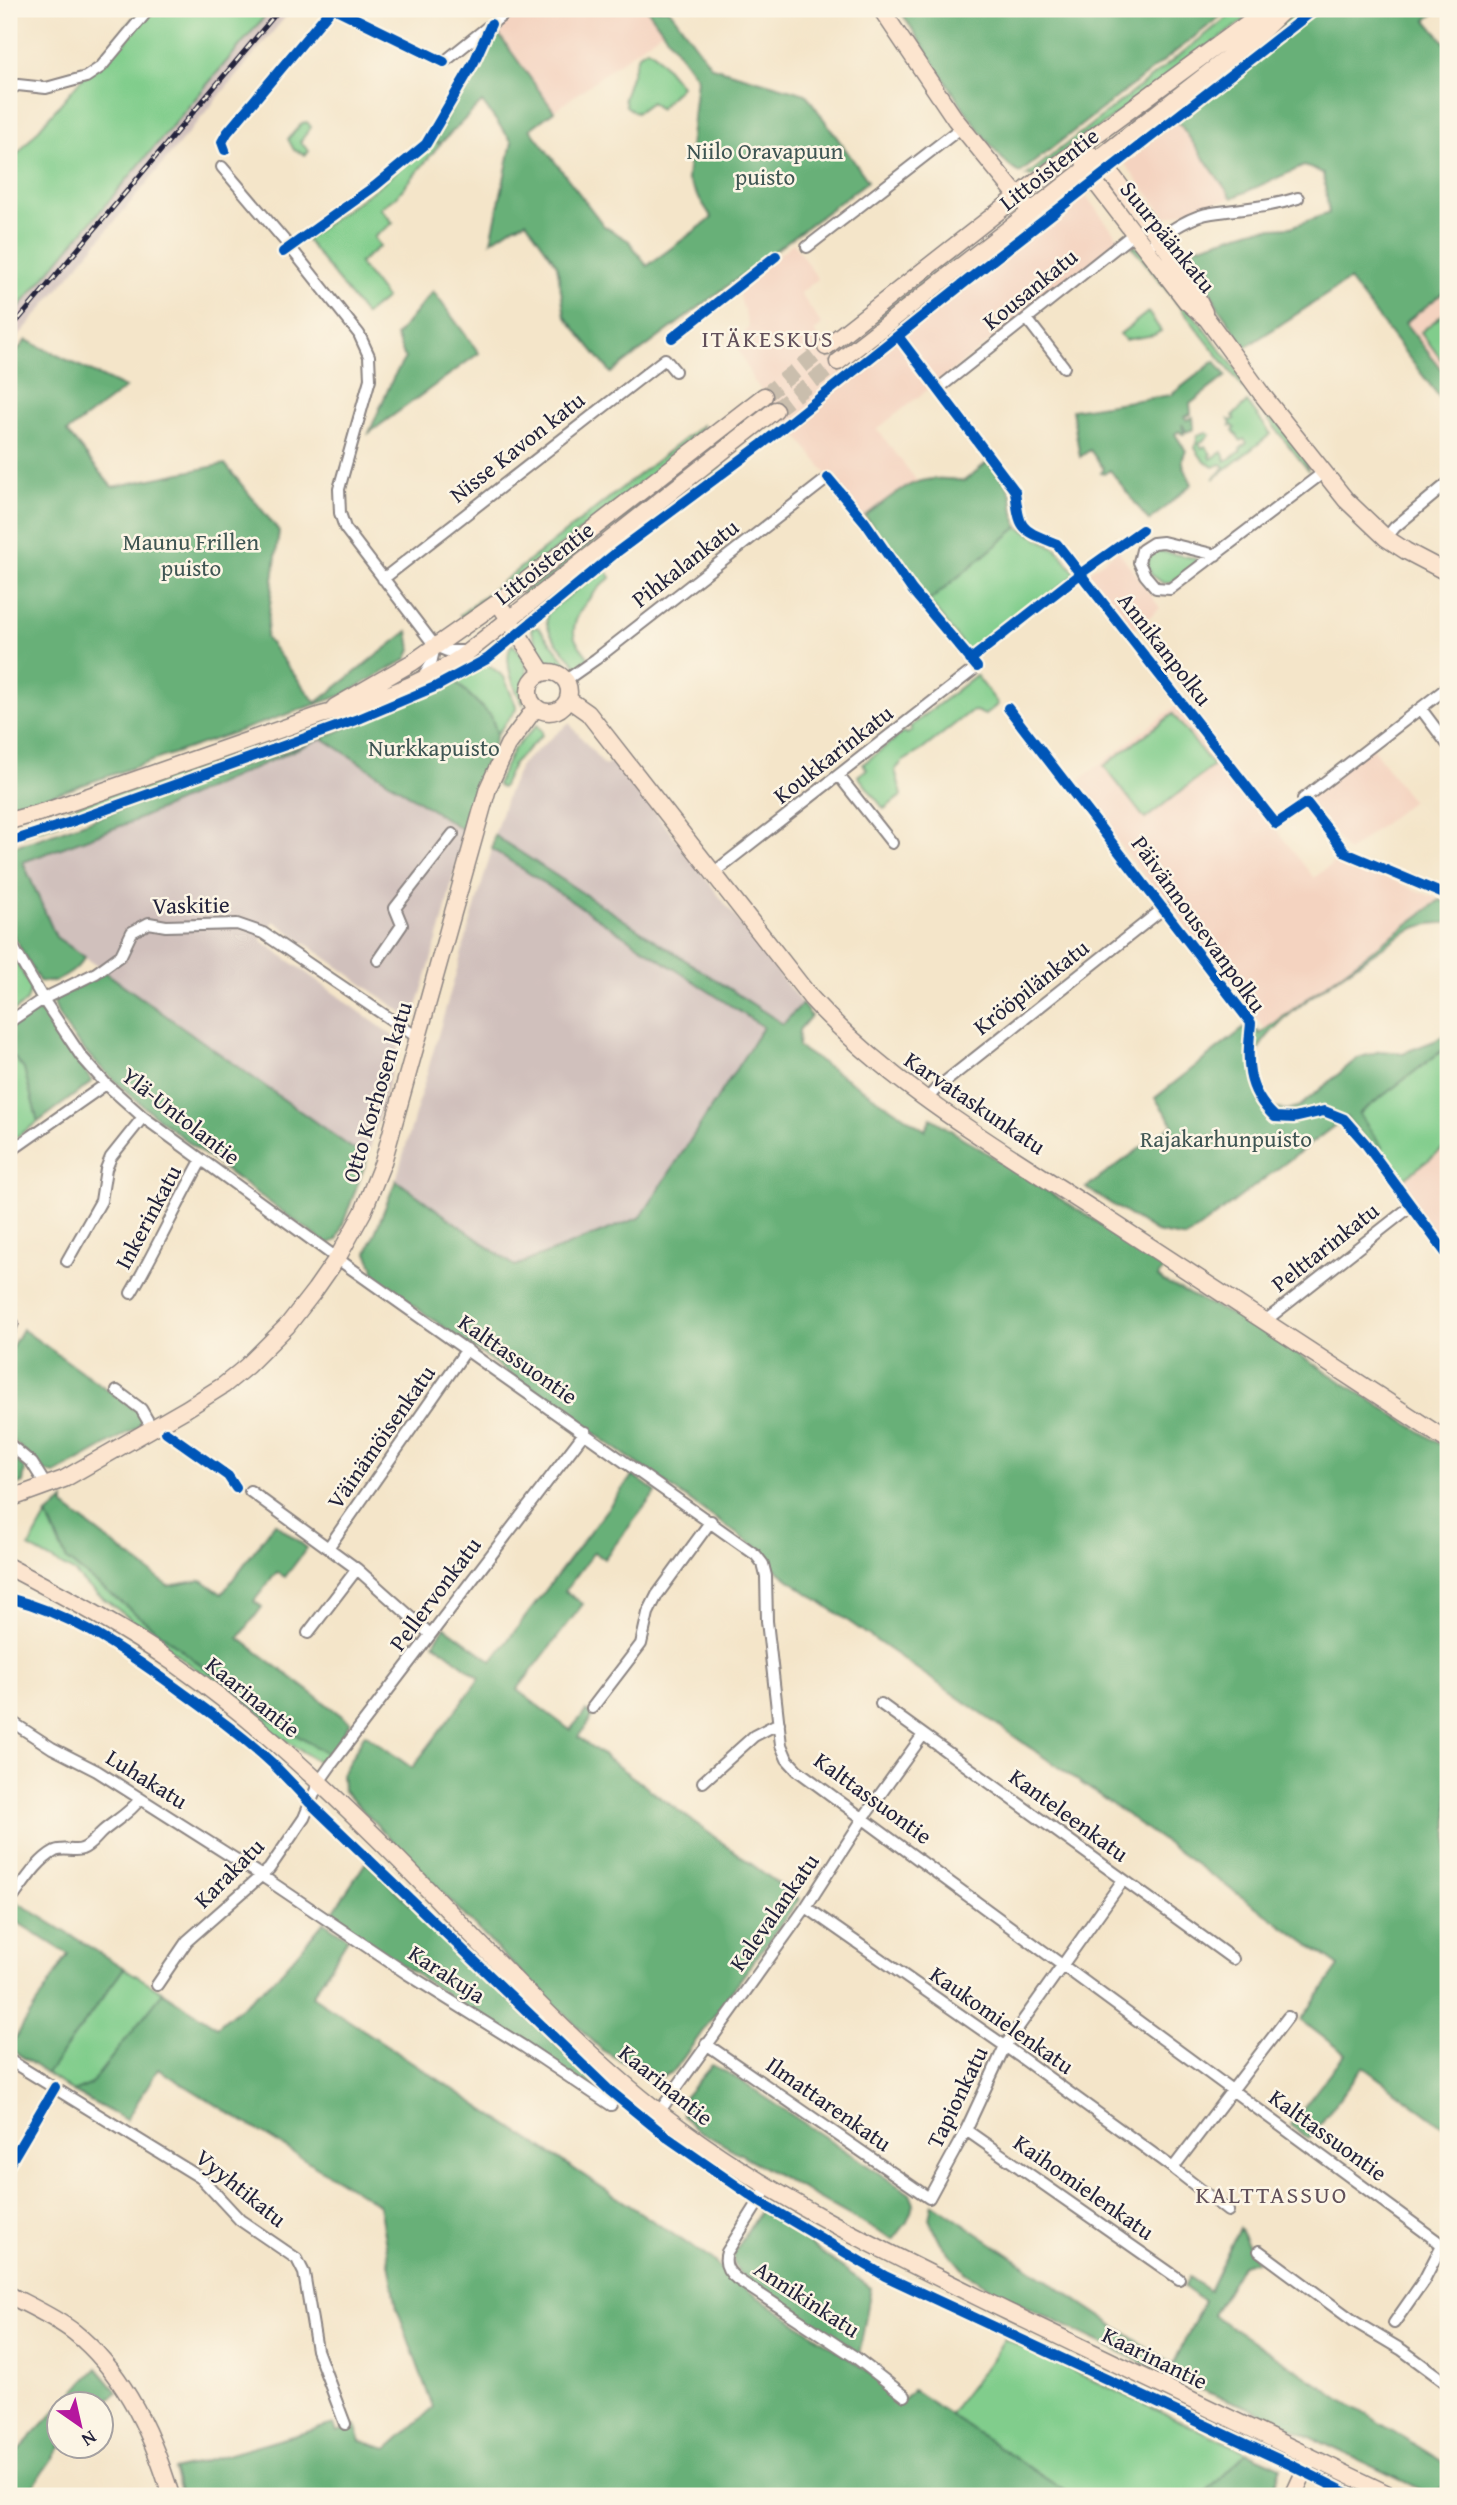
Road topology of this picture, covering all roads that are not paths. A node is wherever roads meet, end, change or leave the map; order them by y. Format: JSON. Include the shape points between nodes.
{"nodes":[{"id":1,"x":149,"y":9,"type":"edge"},
{"id":2,"x":510,"y":9,"type":"edge"},
{"id":3,"x":881,"y":9,"type":"edge"},
{"id":4,"x":1273,"y":9,"type":"edge"},
{"id":5,"x":1285,"y":9,"type":"edge"},
{"id":6,"x":444,"y":62,"type":"dead end"},
{"id":7,"x":9,"y":90,"type":"edge"},
{"id":8,"x":962,"y":127,"type":"junction"},
{"id":9,"x":1081,"y":148,"type":"junction"},
{"id":10,"x":1092,"y":164,"type":"junction"},
{"id":11,"x":222,"y":167,"type":"dead end"},
{"id":12,"x":1018,"y":198,"type":"junction"},
{"id":13,"x":1298,"y":198,"type":"dead end"},
{"id":14,"x":1030,"y":212,"type":"junction"},
{"id":15,"x":1141,"y":228,"type":"junction"},
{"id":16,"x":1152,"y":243,"type":"junction"},
{"id":17,"x":807,"y":247,"type":"dead end"},
{"id":18,"x":1027,"y":319,"type":"junction"},
{"id":19,"x":826,"y":347,"type":"tunnel mouth"},
{"id":20,"x":838,"y":362,"type":"tunnel mouth"},
{"id":21,"x":1064,"y":366,"type":"dead end"},
{"id":22,"x":675,"y":371,"type":"dead end"},
{"id":23,"x":939,"y":388,"type":"dead end"},
{"id":24,"x":764,"y":396,"type":"tunnel mouth"},
{"id":25,"x":775,"y":411,"type":"tunnel mouth"},
{"id":26,"x":1324,"y":472,"type":"junction"},
{"id":27,"x":828,"y":478,"type":"dead end"},
{"id":28,"x":1448,"y":483,"type":"edge"},
{"id":29,"x":1386,"y":538,"type":"junction"},
{"id":30,"x":1216,"y":555,"type":"junction"},
{"id":31,"x":1448,"y":573,"type":"edge"},
{"id":32,"x":383,"y":579,"type":"junction"},
{"id":33,"x":497,"y":603,"type":"junction"},
{"id":34,"x":509,"y":618,"type":"junction"},
{"id":35,"x":435,"y":646,"type":"junction"},
{"id":36,"x":469,"y":651,"type":"junction"},
{"id":37,"x":977,"y":667,"type":"dead end"},
{"id":38,"x":543,"y":673,"type":"junction"},
{"id":39,"x":422,"y":679,"type":"junction"},
{"id":40,"x":566,"y":680,"type":"junction"},
{"id":41,"x":1448,"y":687,"type":"edge"},
{"id":42,"x":568,"y":699,"type":"junction"},
{"id":43,"x":536,"y":707,"type":"junction"},
{"id":44,"x":1421,"y":709,"type":"junction"},
{"id":45,"x":321,"y":715,"type":"junction"},
{"id":46,"x":1448,"y":745,"type":"edge"},
{"id":47,"x":839,"y":776,"type":"junction"},
{"id":48,"x":1303,"y":799,"type":"dead end"},
{"id":49,"x":9,"y":821,"type":"edge"},
{"id":50,"x":453,"y":834,"type":"dead end"},
{"id":51,"x":891,"y":843,"type":"dead end"},
{"id":52,"x":713,"y":873,"type":"junction"},
{"id":53,"x":1164,"y":908,"type":"dead end"},
{"id":54,"x":9,"y":940,"type":"edge"},
{"id":55,"x":378,"y":960,"type":"dead end"},
{"id":56,"x":43,"y":999,"type":"junction"},
{"id":57,"x":9,"y":1022,"type":"edge"},
{"id":58,"x":417,"y":1037,"type":"junction"},
{"id":59,"x":106,"y":1084,"type":"junction"},
{"id":60,"x":926,"y":1100,"type":"junction"},
{"id":61,"x":143,"y":1117,"type":"junction"},
{"id":62,"x":9,"y":1152,"type":"edge"},
{"id":63,"x":201,"y":1161,"type":"junction"},
{"id":64,"x":1410,"y":1207,"type":"dead end"},
{"id":65,"x":338,"y":1257,"type":"junction"},
{"id":66,"x":67,"y":1261,"type":"dead end"},
{"id":67,"x":131,"y":1293,"type":"dead end"},
{"id":68,"x":1265,"y":1321,"type":"junction"},
{"id":69,"x":467,"y":1349,"type":"junction"},
{"id":70,"x":117,"y":1391,"type":"dead end"},
{"id":71,"x":152,"y":1428,"type":"junction"},
{"id":72,"x":584,"y":1432,"type":"junction"},
{"id":73,"x":1448,"y":1441,"type":"edge"},
{"id":74,"x":9,"y":1444,"type":"edge"},
{"id":75,"x":47,"y":1487,"type":"junction"},
{"id":76,"x":250,"y":1492,"type":"dead end"},
{"id":77,"x":9,"y":1499,"type":"edge"},
{"id":78,"x":711,"y":1521,"type":"junction"},
{"id":79,"x":328,"y":1548,"type":"junction"},
{"id":80,"x":9,"y":1567,"type":"edge"},
{"id":81,"x":357,"y":1569,"type":"junction"},
{"id":82,"x":308,"y":1633,"type":"dead end"},
{"id":83,"x":430,"y":1634,"type":"junction"},
{"id":84,"x":881,"y":1704,"type":"dead end"},
{"id":85,"x":592,"y":1708,"type":"dead end"},
{"id":86,"x":9,"y":1720,"type":"edge"},
{"id":87,"x":779,"y":1723,"type":"junction"},
{"id":88,"x":923,"y":1735,"type":"junction"},
{"id":89,"x":319,"y":1782,"type":"junction"},
{"id":90,"x":703,"y":1782,"type":"dead end"},
{"id":91,"x":140,"y":1799,"type":"junction"},
{"id":92,"x":864,"y":1817,"type":"junction"},
{"id":93,"x":262,"y":1876,"type":"junction"},
{"id":94,"x":1123,"y":1880,"type":"junction"},
{"id":95,"x":14,"y":1896,"type":"dead end"},
{"id":96,"x":806,"y":1907,"type":"junction"},
{"id":97,"x":1233,"y":1959,"type":"dead end"},
{"id":98,"x":1063,"y":1964,"type":"junction"},
{"id":99,"x":156,"y":1985,"type":"dead end"},
{"id":100,"x":1288,"y":2017,"type":"dead end"},
{"id":101,"x":706,"y":2044,"type":"junction"},
{"id":102,"x":1005,"y":2046,"type":"junction"},
{"id":103,"x":9,"y":2060,"type":"edge"},
{"id":104,"x":1233,"y":2092,"type":"junction"},
{"id":105,"x":611,"y":2105,"type":"dead end"},
{"id":106,"x":660,"y":2112,"type":"junction"},
{"id":107,"x":966,"y":2130,"type":"junction"},
{"id":108,"x":1173,"y":2168,"type":"junction"},
{"id":109,"x":768,"y":2187,"type":"junction"},
{"id":110,"x":929,"y":2198,"type":"joint"},
{"id":111,"x":1228,"y":2211,"type":"dead end"},
{"id":112,"x":1445,"y":2247,"type":"edge"},
{"id":113,"x":1259,"y":2251,"type":"dead end"},
{"id":114,"x":1179,"y":2279,"type":"dead end"},
{"id":115,"x":9,"y":2295,"type":"edge"},
{"id":116,"x":1394,"y":2323,"type":"dead end"},
{"id":117,"x":1448,"y":2384,"type":"edge"},
{"id":118,"x":905,"y":2396,"type":"dead end"},
{"id":119,"x":345,"y":2424,"type":"dead end"},
{"id":120,"x":1311,"y":2456,"type":"junction"},
{"id":121,"x":171,"y":2496,"type":"edge"},
{"id":122,"x":1293,"y":2496,"type":"edge"},
{"id":123,"x":1392,"y":2496,"type":"edge"}],
"edges":[{"from":1,"to":7,"type":"street","via":[[101,67],[86,77],[46,88],[18,85]]},
{"from":2,"to":6,"type":"street"},
{"from":3,"to":8,"type":"street"},
{"from":4,"to":9,"type":"street","name":"Littoistentie"},
{"from":5,"to":10,"type":"street","name":"Littoistentie"},
{"from":8,"to":12,"type":"street"},
{"from":8,"to":17,"type":"street"},
{"from":9,"to":10,"type":"street","name":"Suurpäänkatu"},
{"from":9,"to":12,"type":"street","name":"Littoistentie"},
{"from":10,"to":14,"type":"street","name":"Littoistentie"},
{"from":10,"to":15,"type":"street","name":"Suurpäänkatu"},
{"from":11,"to":32,"type":"street","via":[[320,284],[367,349],[370,379],[340,481],[338,505],[349,534]]},
{"from":12,"to":14,"type":"street"},
{"from":12,"to":19,"type":"street","name":"Littoistentie"},
{"from":13,"to":16,"type":"street","via":[[1251,210],[1210,213]]},
{"from":14,"to":20,"type":"street","name":"Littoistentie"},
{"from":15,"to":16,"type":"street","name":"Suurpäänkatu"},
{"from":15,"to":18,"type":"street","name":"Kousankatu"},
{"from":16,"to":26,"type":"street","name":"Suurpäänkatu","via":[[1198,298],[1207,320]]},
{"from":18,"to":21,"type":"street"},
{"from":18,"to":23,"type":"street","name":"Kousankatu"},
{"from":22,"to":32,"type":"street","name":"Nisse Kavon katu","via":[[665,359]]},
{"from":24,"to":33,"type":"street","name":"Littoistentie"},
{"from":25,"to":34,"type":"street","name":"Littoistentie"},
{"from":26,"to":29,"type":"street","name":"Suurpäänkatu"},
{"from":26,"to":30,"type":"street"},
{"from":27,"to":40,"type":"street","name":"Pihkalankatu"},
{"from":28,"to":29,"type":"street"},
{"from":29,"to":31,"type":"street","name":"Suurpäänkatu"},
{"from":30,"to":30,"type":"street","via":[[1157,542],[1142,550],[1139,562],[1151,584],[1163,590]]},
{"from":32,"to":35,"type":"street"},
{"from":33,"to":34,"type":"street"},
{"from":33,"to":35,"type":"street","name":"Littoistentie"},
{"from":34,"to":36,"type":"street","name":"Littoistentie"},
{"from":34,"to":38,"type":"street"},
{"from":35,"to":36,"type":"street"},
{"from":35,"to":39,"type":"street"},
{"from":35,"to":45,"type":"street","name":"Littoistentie"},
{"from":36,"to":39,"type":"street","name":"Littoistentie"},
{"from":37,"to":47,"type":"street","name":"Koukkarinkatu"},
{"from":38,"to":40,"type":"street"},
{"from":38,"to":43,"type":"street","via":[[530,685]]},
{"from":39,"to":45,"type":"street","name":"Littoistentie","via":[[354,707]]},
{"from":40,"to":42,"type":"street"},
{"from":41,"to":44,"type":"street"},
{"from":42,"to":43,"type":"street","via":[[554,711]]},
{"from":42,"to":52,"type":"street","name":"Karvataskunkatu","via":[[589,713]]},
{"from":43,"to":58,"type":"street","name":"Otto Korhosen katu","via":[[508,745],[488,788]]},
{"from":44,"to":46,"type":"street"},
{"from":44,"to":48,"type":"street"},
{"from":45,"to":49,"type":"street","name":"Littoistentie"},
{"from":47,"to":51,"type":"street"},
{"from":47,"to":52,"type":"street","name":"Koukkarinkatu"},
{"from":50,"to":55,"type":"street","via":[[395,908],[402,925]]},
{"from":52,"to":60,"type":"street","name":"Karvataskunkatu","via":[[833,1021]]},
{"from":53,"to":60,"type":"street","name":"Krööpilänkatu"},
{"from":54,"to":56,"type":"street","name":"Ylä-Untolantie"},
{"from":56,"to":57,"type":"street","name":"Vaskitie"},
{"from":56,"to":58,"type":"street","name":"Vaskitie","via":[[121,956],[132,932],[149,923],[237,924],[262,933]]},
{"from":56,"to":59,"type":"street","name":"Ylä-Untolantie"},
{"from":58,"to":65,"type":"street","name":"Otto Korhosen katu","via":[[383,1162]]},
{"from":59,"to":61,"type":"street","name":"Ylä-Untolantie"},
{"from":59,"to":62,"type":"street"},
{"from":60,"to":68,"type":"street","name":"Karvataskunkatu"},
{"from":61,"to":63,"type":"street","name":"Ylä-Untolantie"},
{"from":61,"to":66,"type":"street","via":[[111,1157],[101,1200]]},
{"from":63,"to":65,"type":"street","name":"Ylä-Untolantie"},
{"from":63,"to":67,"type":"street","name":"Inkerinkatu"},
{"from":64,"to":68,"type":"street","name":"Pelttarinkatu"},
{"from":65,"to":69,"type":"street","name":"Kalttassuontie"},
{"from":65,"to":71,"type":"street","name":"Otto Korhosen katu","via":[[286,1326],[247,1366]]},
{"from":68,"to":73,"type":"street","name":"Karvataskunkatu"},
{"from":69,"to":72,"type":"street","name":"Kalttassuontie"},
{"from":69,"to":79,"type":"street","name":"Väinämöisenkatu"},
{"from":70,"to":71,"type":"street","via":[[141,1409]]},
{"from":71,"to":75,"type":"street","name":"Otto Korhosen katu"},
{"from":72,"to":78,"type":"street","name":"Kalttassuontie"},
{"from":72,"to":83,"type":"street","name":"Pellervonkatu"},
{"from":74,"to":75,"type":"street","via":[[32,1463]]},
{"from":75,"to":77,"type":"street","name":"Otto Korhosen katu"},
{"from":76,"to":79,"type":"street"},
{"from":78,"to":85,"type":"street","via":[[657,1595],[641,1644]]},
{"from":78,"to":87,"type":"street","name":"Kalttassuontie","via":[[763,1564]]},
{"from":79,"to":81,"type":"street"},
{"from":80,"to":89,"type":"street","name":"Kaarinantie","via":[[86,1608],[177,1666]]},
{"from":81,"to":82,"type":"street"},
{"from":81,"to":83,"type":"street"},
{"from":83,"to":89,"type":"street","name":"Pellervonkatu"},
{"from":84,"to":88,"type":"street","name":"Kanteleenkatu"},
{"from":86,"to":91,"type":"street","name":"Luhakatu"},
{"from":87,"to":90,"type":"street","via":[[754,1736]]},
{"from":87,"to":92,"type":"street","name":"Kalttassuontie","via":[[787,1759]]},
{"from":88,"to":92,"type":"street","name":"Kalevalankatu"},
{"from":88,"to":94,"type":"street","name":"Kanteleenkatu"},
{"from":89,"to":93,"type":"street","name":"Karakatu","via":[[304,1818]]},
{"from":89,"to":106,"type":"street","name":"Kaarinantie","via":[[527,1992]]},
{"from":91,"to":93,"type":"street","name":"Luhakatu"},
{"from":91,"to":95,"type":"street","via":[[87,1847],[52,1853]]},
{"from":92,"to":96,"type":"street","name":"Kalevalankatu"},
{"from":92,"to":98,"type":"street","name":"Kalttassuontie"},
{"from":93,"to":99,"type":"street","name":"Karakatu","via":[[187,1941]]},
{"from":93,"to":105,"type":"street","name":"Karakuja"},
{"from":94,"to":97,"type":"street","name":"Kanteleenkatu"},
{"from":94,"to":98,"type":"street","name":"Tapionkatu"},
{"from":96,"to":101,"type":"street","name":"Kalevalankatu"},
{"from":96,"to":102,"type":"street","name":"Kaukomielenkatu"},
{"from":98,"to":102,"type":"street","name":"Tapionkatu"},
{"from":98,"to":104,"type":"street","name":"Kalttassuontie"},
{"from":100,"to":104,"type":"street"},
{"from":101,"to":106,"type":"street","name":"Kalevalankatu"},
{"from":101,"to":110,"type":"street","name":"Ilmattarenkatu"},
{"from":102,"to":107,"type":"street","name":"Tapionkatu"},
{"from":102,"to":108,"type":"street","name":"Kaukomielenkatu"},
{"from":103,"to":119,"type":"street","name":"Vyyhtikatu","via":[[201,2178],[240,2221],[297,2259],[304,2273],[317,2350]]},
{"from":104,"to":108,"type":"street"},
{"from":104,"to":112,"type":"street","name":"Kalttassuontie"},
{"from":106,"to":109,"type":"street","name":"Kaarinantie"},
{"from":107,"to":110,"type":"street","name":"Tapionkatu"},
{"from":107,"to":114,"type":"street","name":"Kaihomielenkatu"},
{"from":108,"to":111,"type":"street","name":"Kaukomielenkatu"},
{"from":109,"to":118,"type":"street","name":"Annikinkatu","via":[[727,2252],[728,2270]]},
{"from":109,"to":120,"type":"street","name":"Kaarinantie","via":[[925,2271]]},
{"from":112,"to":116,"type":"street"},
{"from":113,"to":117,"type":"street"},
{"from":115,"to":121,"type":"street","via":[[72,2331],[107,2364],[142,2422]]},
{"from":120,"to":122,"type":"street"},
{"from":120,"to":123,"type":"street","name":"Kaarinantie"}]}
